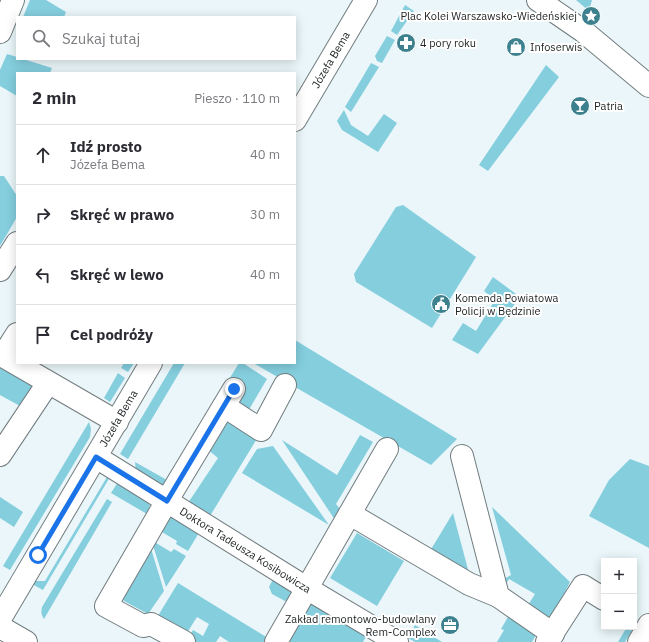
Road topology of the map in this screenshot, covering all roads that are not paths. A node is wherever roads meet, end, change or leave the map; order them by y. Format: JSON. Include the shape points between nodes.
{"nodes":[{"id":1,"x":13,"y":0,"type":"edge"},
{"id":2,"x":366,"y":0,"type":"edge"},
{"id":3,"x":538,"y":0,"type":"edge"},
{"id":4,"x":0,"y":32,"type":"edge"},
{"id":5,"x":649,"y":86,"type":"edge"},
{"id":6,"x":296,"y":118,"type":"edge"},
{"id":7,"x":16,"y":245,"type":"edge"},
{"id":8,"x":0,"y":270,"type":"edge"},
{"id":9,"x":16,"y":336,"type":"edge"},
{"id":10,"x":16,"y":364,"type":"edge"},
{"id":11,"x":16,"y":364,"type":"edge"},
{"id":12,"x":150,"y":364,"type":"edge"},
{"id":13,"x":48,"y":383,"type":"junction"},
{"id":14,"x":285,"y":385,"type":"dead end"},
{"id":15,"x":116,"y":422,"type":"junction"},
{"id":16,"x":387,"y":450,"type":"dead end"},
{"id":17,"x":0,"y":455,"type":"edge"},
{"id":18,"x":462,"y":456,"type":"dead end"},
{"id":19,"x":96,"y":457,"type":"junction"},
{"id":20,"x":167,"y":501,"type":"junction"},
{"id":21,"x":350,"y":514,"type":"junction"},
{"id":22,"x":308,"y":589,"type":"junction"},
{"id":23,"x":498,"y":596,"type":"junction"},
{"id":24,"x":601,"y":597,"type":"edge"},
{"id":25,"x":0,"y":619,"type":"edge"},
{"id":26,"x":637,"y":619,"type":"edge"},
{"id":27,"x":649,"y":625,"type":"edge"},
{"id":28,"x":0,"y":627,"type":"edge"},
{"id":29,"x":550,"y":638,"type":"edge"},
{"id":30,"x":26,"y":642,"type":"edge"},
{"id":31,"x":184,"y":642,"type":"edge"},
{"id":32,"x":276,"y":642,"type":"edge"},
{"id":33,"x":397,"y":642,"type":"edge"},
{"id":34,"x":639,"y":642,"type":"edge"}],
"edges":[{"from":1,"to":4,"type":"street"},
{"from":2,"to":6,"type":"street","name":"Józefa Bema"},
{"from":3,"to":5,"type":"street","via":[[583,31]]},
{"from":7,"to":8,"type":"street"},
{"from":9,"to":11,"type":"street","via":[[3,356]]},
{"from":10,"to":13,"type":"street"},
{"from":12,"to":15,"type":"street","name":"Józefa Bema"},
{"from":13,"to":15,"type":"street"},
{"from":13,"to":17,"type":"street"},
{"from":14,"to":20,"type":"street","via":[[261,430],[229,398]]},
{"from":15,"to":19,"type":"street","name":"Józefa Bema"},
{"from":16,"to":21,"type":"street"},
{"from":18,"to":23,"type":"street"},
{"from":19,"to":20,"type":"street","name":"Doktora Tadeusza Kosibowicza"},
{"from":19,"to":25,"type":"street","name":"Józefa Bema"},
{"from":20,"to":22,"type":"street","name":"Doktora Tadeusza Kosibowicza"},
{"from":20,"to":31,"type":"street","via":[[106,606],[143,626],[151,624]]},
{"from":21,"to":22,"type":"street"},
{"from":21,"to":23,"type":"street","via":[[468,584]]},
{"from":22,"to":32,"type":"street"},
{"from":22,"to":33,"type":"street","name":"Doktora Tadeusza Kosibowicza"},
{"from":23,"to":29,"type":"street"},
{"from":24,"to":29,"type":"street","via":[[583,586]]},
{"from":26,"to":27,"type":"street"},
{"from":27,"to":34,"type":"street"},
{"from":28,"to":30,"type":"street"}]}
